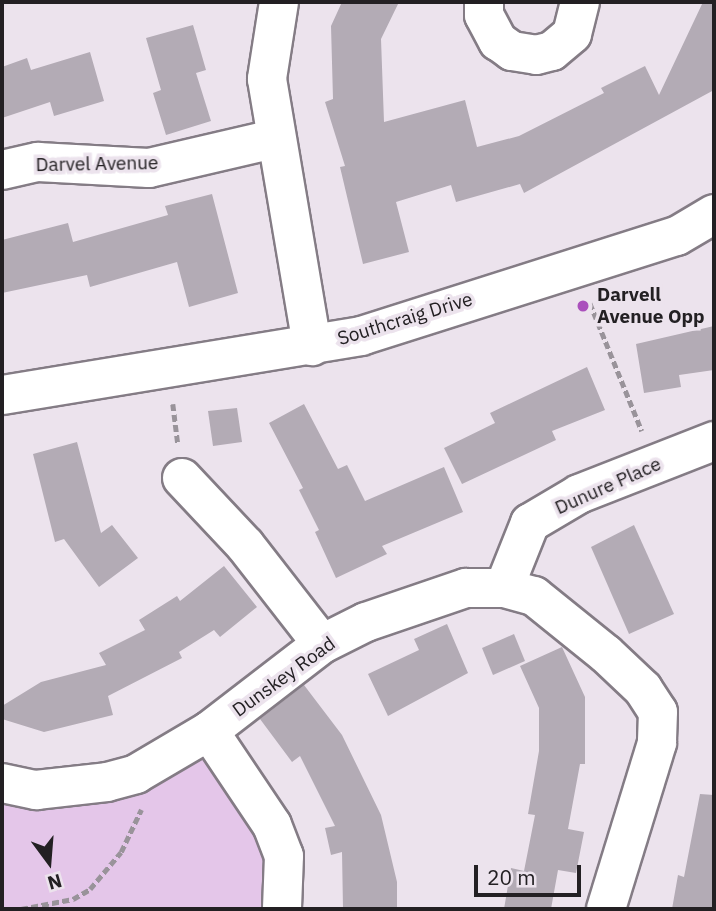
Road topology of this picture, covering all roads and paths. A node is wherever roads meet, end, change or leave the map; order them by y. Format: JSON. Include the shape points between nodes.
{"nodes":[{"id":1,"x":279,"y":2,"type":"edge"},
{"id":2,"x":484,"y":2,"type":"edge"},
{"id":3,"x":580,"y":2,"type":"edge"},
{"id":4,"x":274,"y":139,"type":"junction"},
{"id":5,"x":2,"y":170,"type":"edge"},
{"id":6,"x":714,"y":214,"type":"edge"},
{"id":7,"x":575,"y":266,"type":"junction"},
{"id":8,"x":312,"y":346,"type":"junction"},
{"id":9,"x":169,"y":368,"type":"junction"},
{"id":10,"x":2,"y":395,"type":"edge"},
{"id":11,"x":714,"y":442,"type":"edge"},
{"id":12,"x":655,"y":464,"type":"junction"},
{"id":13,"x":181,"y":478,"type":"joint"},
{"id":14,"x":504,"y":588,"type":"junction"},
{"id":15,"x":322,"y":644,"type":"junction"},
{"id":16,"x":209,"y":731,"type":"junction"},
{"id":17,"x":136,"y":774,"type":"junction"},
{"id":18,"x":2,"y":783,"type":"edge"},
{"id":19,"x":21,"y":909,"type":"edge"},
{"id":20,"x":282,"y":909,"type":"edge"},
{"id":21,"x":606,"y":909,"type":"edge"}],
"edges":[{"from":1,"to":4,"type":"street","via":[[267,79]]},
{"from":2,"to":3,"type":"street","via":[[487,23],[498,41],[513,51],[536,55],[552,51],[572,34]]},
{"from":4,"to":5,"type":"street","name":"Darvel Avenue","via":[[149,167],[38,162]]},
{"from":4,"to":8,"type":"street"},
{"from":6,"to":7,"type":"street","name":"Southcraig Drive","via":[[677,236]]},
{"from":7,"to":8,"type":"street","name":"Southcraig Drive","via":[[361,336]]},
{"from":7,"to":12,"type":"path"},
{"from":8,"to":9,"type":"street","name":"Southcraig Drive"},
{"from":9,"to":10,"type":"street","name":"Southcraig Drive","via":[[76,379]]},
{"from":9,"to":13,"type":"path"},
{"from":11,"to":12,"type":"street","name":"Dunure Place"},
{"from":12,"to":14,"type":"street","name":"Dunure Place","via":[[579,494],[530,523]]},
{"from":13,"to":15,"type":"street","via":[[245,545]]},
{"from":14,"to":15,"type":"street","name":"Dunskey Road","via":[[466,588],[427,598]]},
{"from":14,"to":21,"type":"street","name":"Dunskey Road","via":[[534,596],[606,654],[643,689],[658,712],[657,744]]},
{"from":15,"to":16,"type":"street","name":"Dunskey Road"},
{"from":16,"to":17,"type":"street","name":"Dunskey Road"},
{"from":16,"to":20,"type":"street","via":[[272,825],[284,856]]},
{"from":17,"to":18,"type":"street","name":"Dunskey Road","via":[[36,790]]},
{"from":17,"to":19,"type":"path","via":[[146,796],[132,832],[106,873],[73,899]]}]}
